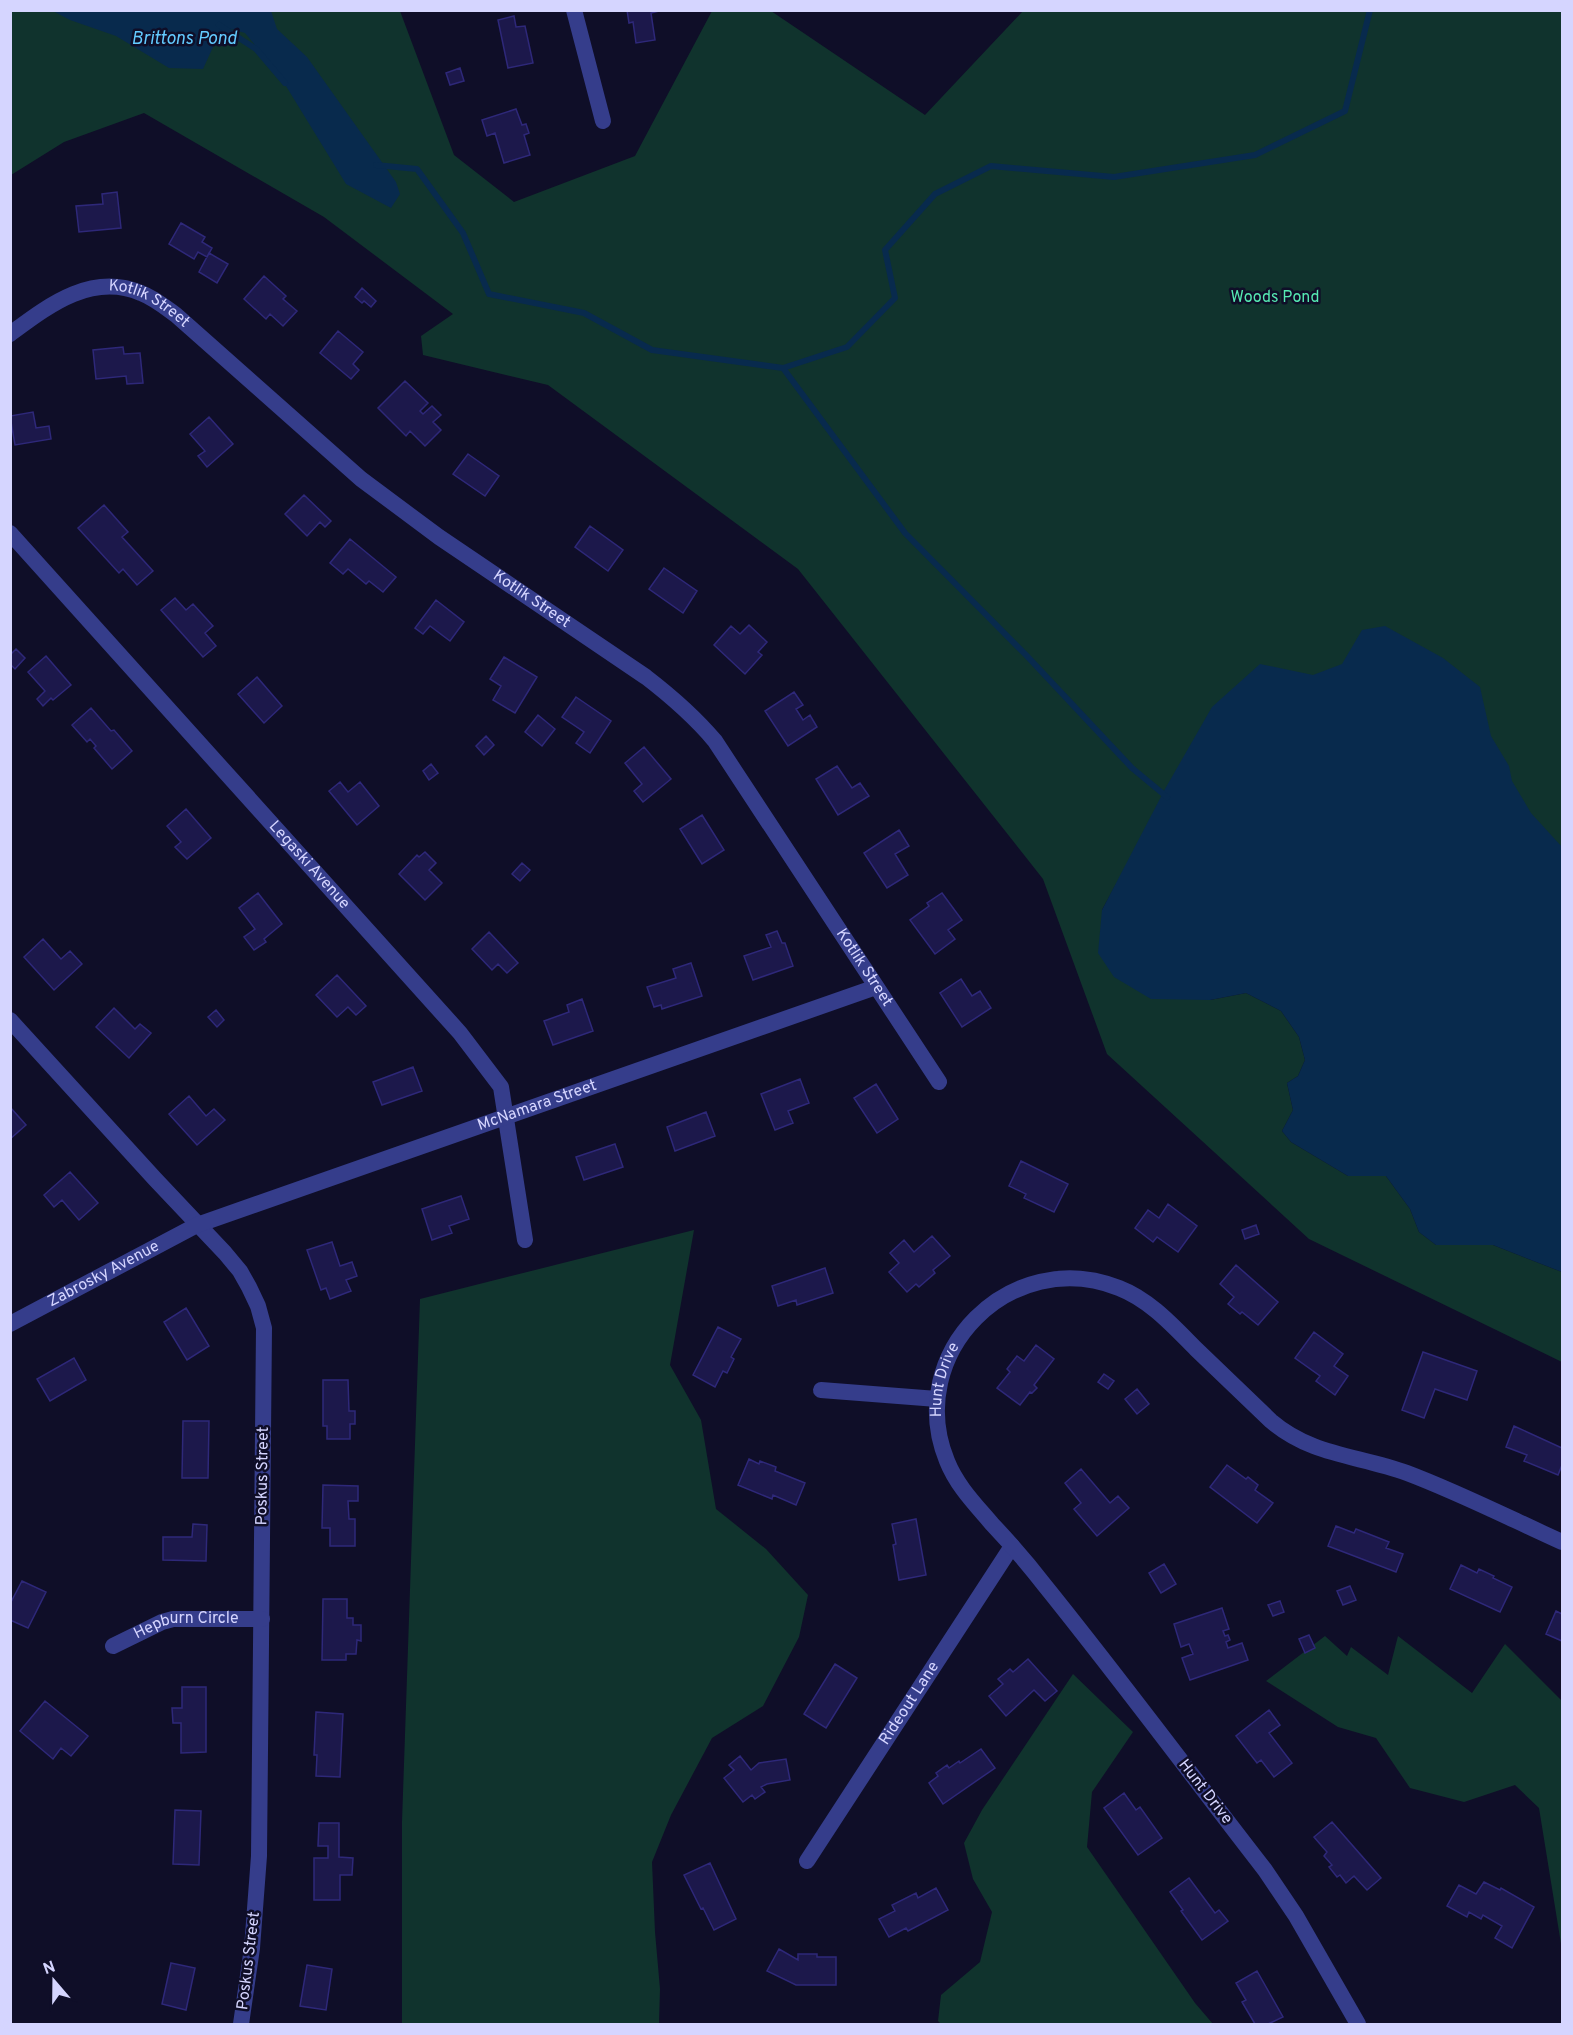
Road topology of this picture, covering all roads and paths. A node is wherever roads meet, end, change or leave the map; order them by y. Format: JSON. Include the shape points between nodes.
{"nodes":[{"id":1,"x":574,"y":10,"type":"edge"},
{"id":2,"x":603,"y":121,"type":"dead end"},
{"id":3,"x":10,"y":334,"type":"edge"},
{"id":4,"x":10,"y":532,"type":"edge"},
{"id":5,"x":876,"y":987,"type":"junction"},
{"id":6,"x":10,"y":1020,"type":"edge"},
{"id":7,"x":939,"y":1082,"type":"dead end"},
{"id":8,"x":506,"y":1117,"type":"junction"},
{"id":9,"x":197,"y":1225,"type":"junction"},
{"id":10,"x":525,"y":1240,"type":"dead end"},
{"id":11,"x":10,"y":1324,"type":"edge"},
{"id":12,"x":821,"y":1390,"type":"dead end"},
{"id":13,"x":937,"y":1399,"type":"junction"},
{"id":14,"x":1563,"y":1542,"type":"edge"},
{"id":15,"x":1012,"y":1546,"type":"junction"},
{"id":16,"x":262,"y":1619,"type":"junction"},
{"id":17,"x":113,"y":1646,"type":"dead end"},
{"id":18,"x":807,"y":1861,"type":"dead end"},
{"id":19,"x":241,"y":2025,"type":"edge"},
{"id":20,"x":1358,"y":2025,"type":"edge"}],
"edges":[{"from":1,"to":2,"type":"street"},
{"from":3,"to":5,"type":"street","name":"Kotlik Street","via":[[60,299],[104,286],[142,293],[176,315],[361,479],[439,537],[646,677],[694,717],[714,741]]},
{"from":4,"to":8,"type":"street","name":"Legaski Avenue","via":[[460,1033],[501,1087]]},
{"from":5,"to":7,"type":"street","name":"Kotlik Street"},
{"from":5,"to":8,"type":"street","name":"McNamara Street"},
{"from":6,"to":9,"type":"street","name":"Poskus Street"},
{"from":8,"to":9,"type":"street","name":"McNamara Street"},
{"from":8,"to":10,"type":"street","name":"Legaski Avenue"},
{"from":9,"to":11,"type":"street","name":"Zabrosky Avenue"},
{"from":9,"to":16,"type":"street","name":"Poskus Street","via":[[240,1271],[258,1306],[264,1328]]},
{"from":12,"to":13,"type":"street"},
{"from":13,"to":14,"type":"street","name":"Hunt Drive","via":[[944,1367],[955,1345],[969,1324],[994,1302],[1023,1287],[1055,1279],[1105,1283],[1149,1305],[1271,1421],[1300,1442],[1427,1481]]},
{"from":13,"to":15,"type":"street","name":"Hunt Drive","via":[[938,1432],[955,1479]]},
{"from":15,"to":18,"type":"street","name":"Rideout Lane"},
{"from":15,"to":20,"type":"street","name":"Hunt Drive","via":[[1265,1870]]},
{"from":16,"to":17,"type":"street","name":"Hepburn Circle","via":[[173,1619]]},
{"from":16,"to":19,"type":"street","name":"Poskus Street","via":[[259,1856]]}]}
